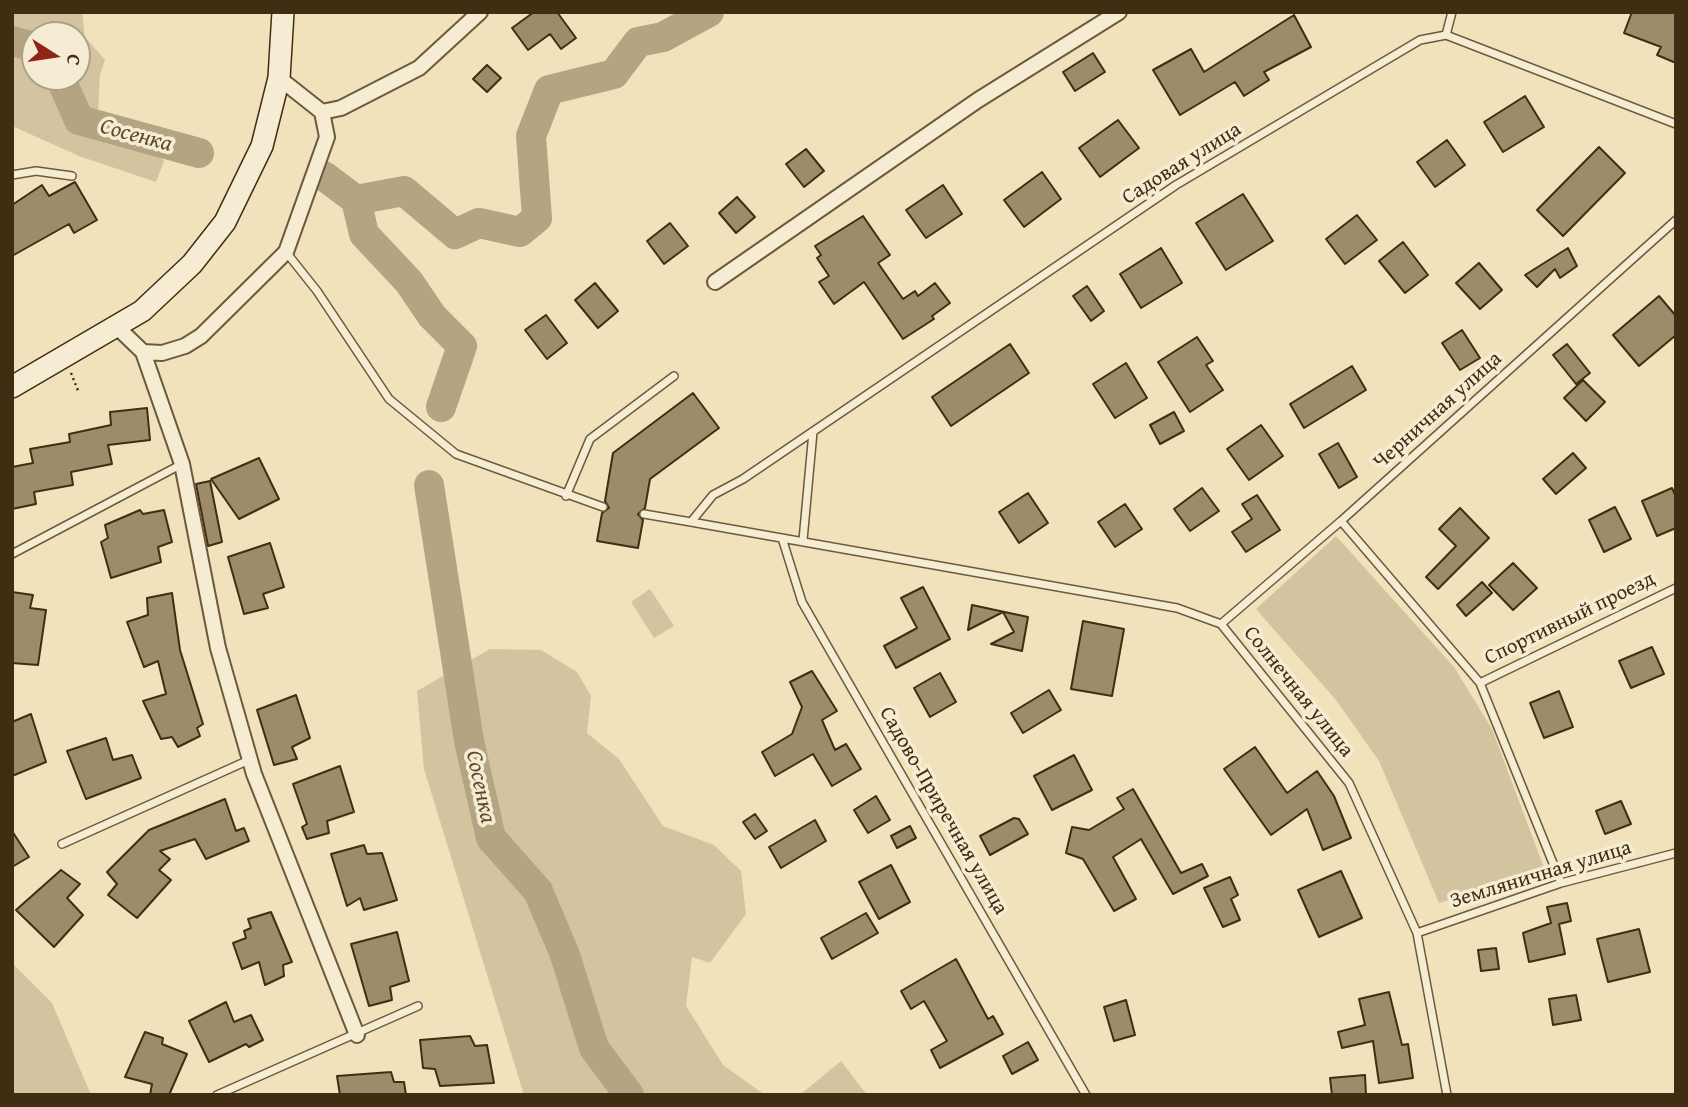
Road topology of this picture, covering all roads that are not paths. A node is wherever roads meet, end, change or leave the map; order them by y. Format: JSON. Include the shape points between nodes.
{"nodes":[{"id":1,"x":283,"y":12,"type":"edge"},
{"id":2,"x":480,"y":12,"type":"edge"},
{"id":3,"x":1119,"y":12,"type":"edge"},
{"id":4,"x":1452,"y":12,"type":"edge"},
{"id":5,"x":1446,"y":34,"type":"junction"},
{"id":6,"x":279,"y":78,"type":"junction"},
{"id":7,"x":322,"y":113,"type":"junction"},
{"id":8,"x":1676,"y":124,"type":"edge"},
{"id":9,"x":12,"y":175,"type":"edge"},
{"id":10,"x":72,"y":176,"type":"dead end"},
{"id":11,"x":1676,"y":220,"type":"edge"},
{"id":12,"x":286,"y":252,"type":"junction"},
{"id":13,"x":715,"y":282,"type":"dead end"},
{"id":14,"x":117,"y":327,"type":"junction"},
{"id":15,"x":143,"y":352,"type":"junction"},
{"id":16,"x":674,"y":376,"type":"dead end"},
{"id":17,"x":12,"y":387,"type":"edge"},
{"id":18,"x":813,"y":432,"type":"junction"},
{"id":19,"x":182,"y":464,"type":"junction"},
{"id":20,"x":566,"y":496,"type":"junction"},
{"id":21,"x":603,"y":508,"type":"dead end"},
{"id":22,"x":644,"y":514,"type":"dead end"},
{"id":23,"x":1341,"y":521,"type":"junction"},
{"id":24,"x":691,"y":522,"type":"junction"},
{"id":25,"x":782,"y":538,"type":"junction"},
{"id":26,"x":803,"y":540,"type":"junction"},
{"id":27,"x":12,"y":554,"type":"edge"},
{"id":28,"x":1676,"y":588,"type":"edge"},
{"id":29,"x":1221,"y":624,"type":"junction"},
{"id":30,"x":1480,"y":683,"type":"junction"},
{"id":31,"x":250,"y":760,"type":"junction"},
{"id":32,"x":62,"y":844,"type":"dead end"},
{"id":33,"x":1676,"y":853,"type":"edge"},
{"id":34,"x":1561,"y":883,"type":"junction"},
{"id":35,"x":1416,"y":933,"type":"junction"},
{"id":36,"x":418,"y":1006,"type":"dead end"},
{"id":37,"x":357,"y":1035,"type":"junction"},
{"id":38,"x":217,"y":1095,"type":"edge"},
{"id":39,"x":1086,"y":1095,"type":"edge"},
{"id":40,"x":1447,"y":1095,"type":"edge"}],
"edges":[{"from":1,"to":6,"type":"main road"},
{"from":2,"to":7,"type":"street","via":[[419,68]]},
{"from":3,"to":13,"type":"street","via":[[978,100]]},
{"from":4,"to":5,"type":"lane"},
{"from":5,"to":8,"type":"lane"},
{"from":5,"to":18,"type":"lane","name":"Садовая улица","via":[[1420,40],[1176,185]]},
{"from":6,"to":7,"type":"street"},
{"from":6,"to":14,"type":"main road","via":[[262,146],[225,222],[192,264],[142,311]]},
{"from":7,"to":12,"type":"street","via":[[327,137]]},
{"from":9,"to":10,"type":"lane","via":[[36,171]]},
{"from":11,"to":23,"type":"lane","name":"Черничная улица"},
{"from":12,"to":15,"type":"street","via":[[201,336],[162,353]]},
{"from":12,"to":20,"type":"lane","via":[[388,400],[456,454]]},
{"from":14,"to":15,"type":"street"},
{"from":14,"to":17,"type":"main road"},
{"from":15,"to":19,"type":"street"},
{"from":16,"to":20,"type":"lane","via":[[590,439]]},
{"from":18,"to":24,"type":"lane","name":"Садовая улица","via":[[713,495]]},
{"from":18,"to":26,"type":"lane"},
{"from":19,"to":27,"type":"lane"},
{"from":19,"to":31,"type":"street","via":[[218,648]]},
{"from":20,"to":21,"type":"lane"},
{"from":22,"to":24,"type":"lane","name":"Солнечная улица"},
{"from":23,"to":29,"type":"lane","name":"Черничная улица"},
{"from":23,"to":30,"type":"lane"},
{"from":24,"to":25,"type":"lane","name":"Солнечная улица"},
{"from":25,"to":26,"type":"lane","name":"Солнечная улица"},
{"from":25,"to":39,"type":"lane","name":"Садово-Приречная улица","via":[[802,602]]},
{"from":26,"to":29,"type":"lane","name":"Солнечная улица","via":[[1177,608]]},
{"from":28,"to":30,"type":"lane","name":"Спортивный проезд"},
{"from":29,"to":35,"type":"lane","name":"Солнечная улица","via":[[1349,783]]},
{"from":30,"to":34,"type":"lane"},
{"from":31,"to":32,"type":"lane"},
{"from":31,"to":37,"type":"street"},
{"from":33,"to":34,"type":"lane","name":"Земляничная улица"},
{"from":34,"to":35,"type":"lane","name":"Земляничная улица"},
{"from":35,"to":40,"type":"lane","name":"Солнечная улица"},
{"from":36,"to":37,"type":"lane"},
{"from":37,"to":38,"type":"lane"}]}
